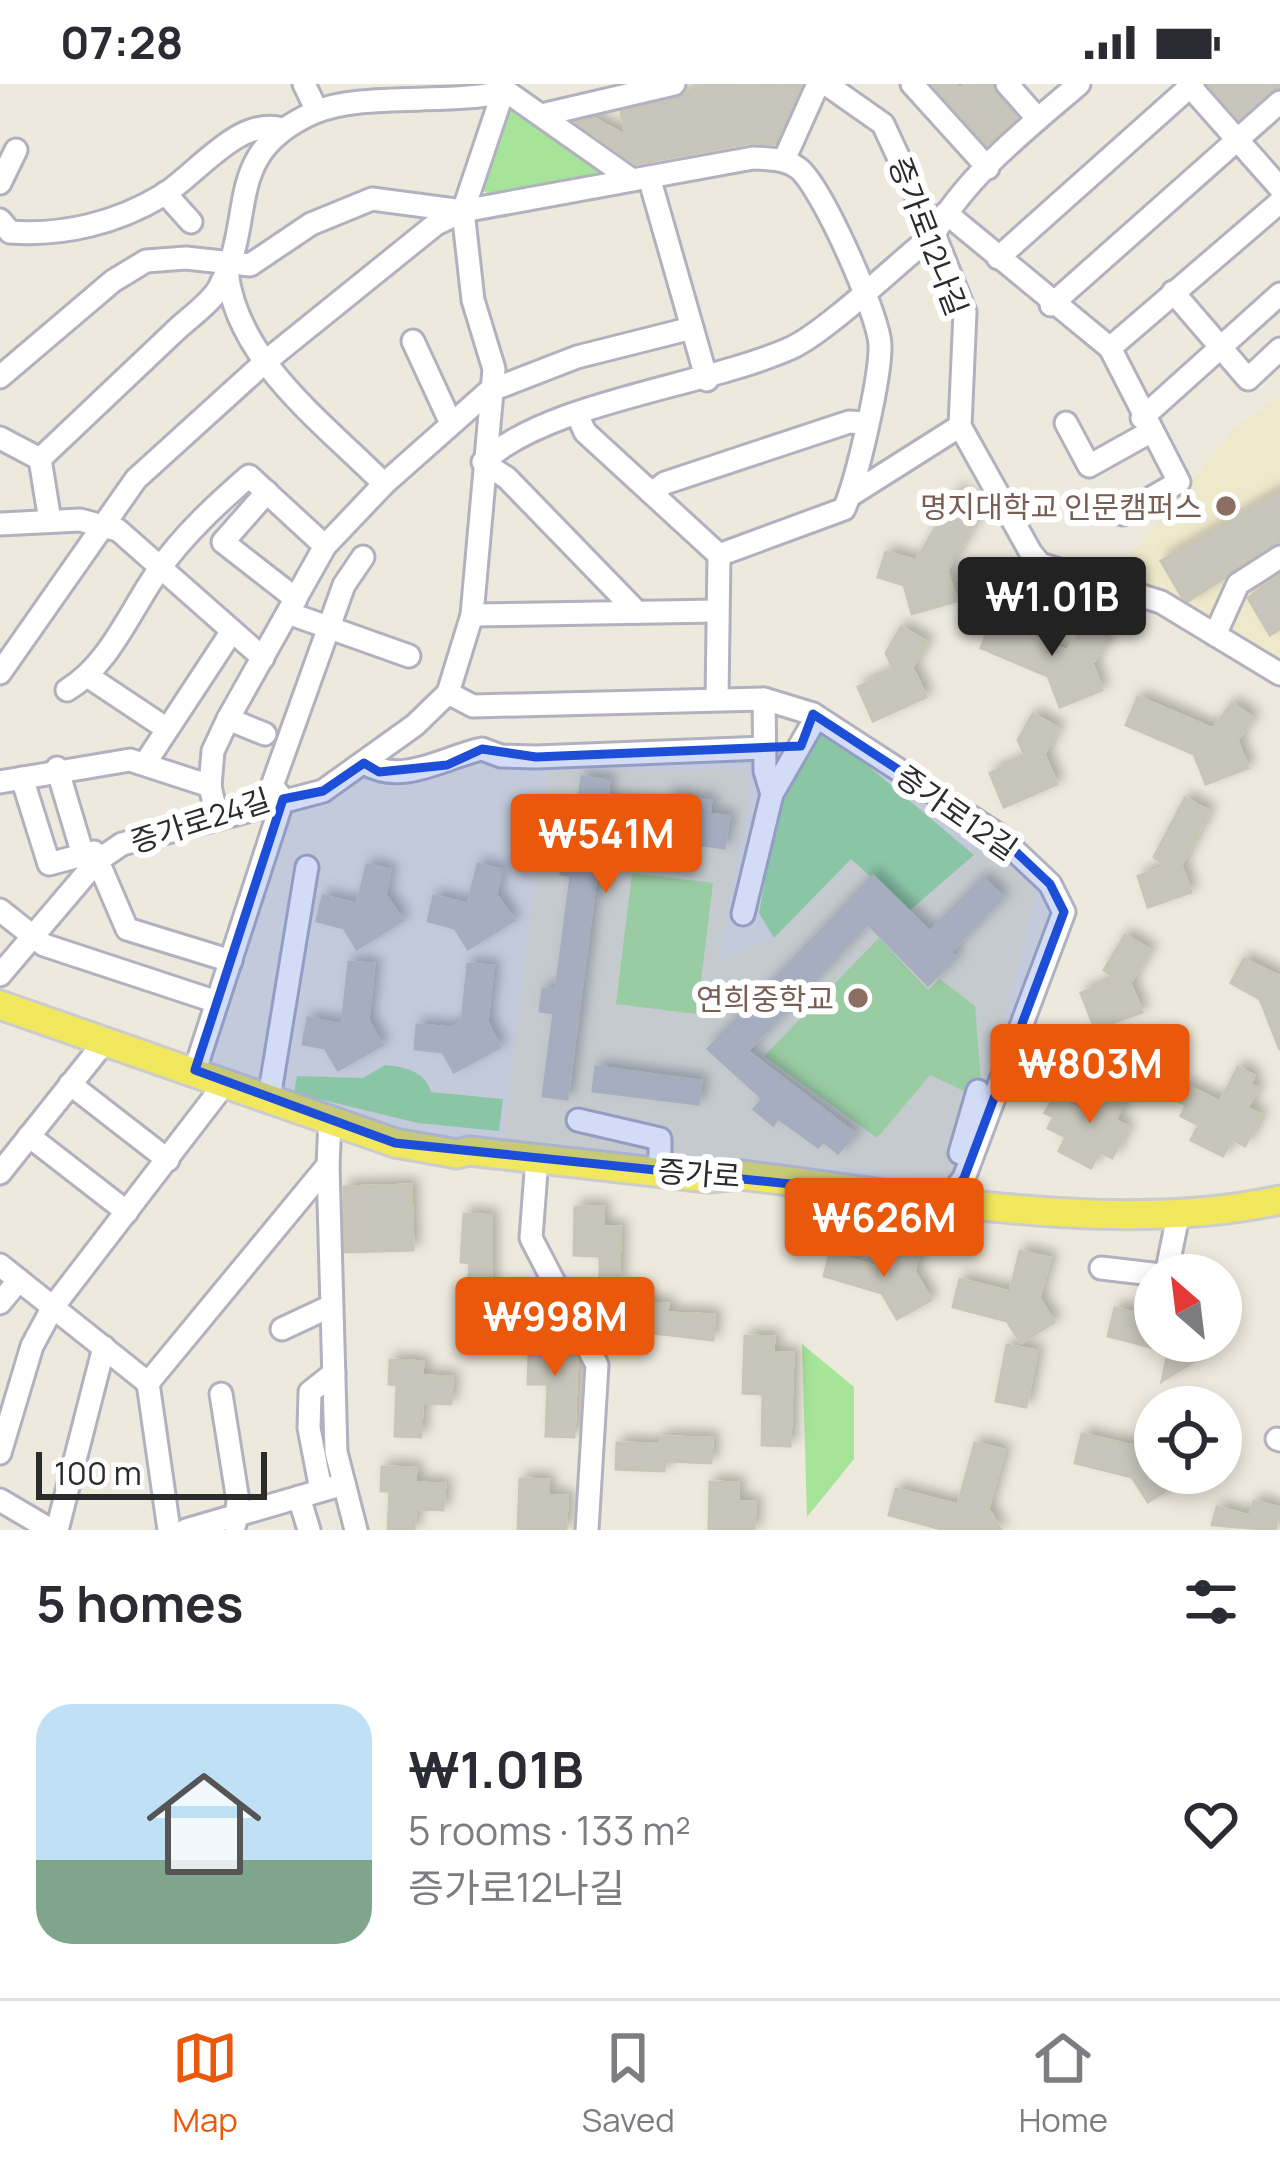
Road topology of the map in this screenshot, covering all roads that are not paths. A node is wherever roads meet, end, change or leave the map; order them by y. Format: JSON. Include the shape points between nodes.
{"nodes":[{"id":1,"x":304,"y":84,"type":"edge"},
{"id":2,"x":674,"y":84,"type":"edge"},
{"id":3,"x":822,"y":84,"type":"edge"},
{"id":4,"x":912,"y":84,"type":"edge"},
{"id":5,"x":1007,"y":84,"type":"edge"},
{"id":6,"x":1079,"y":84,"type":"edge"},
{"id":7,"x":1191,"y":85,"type":"edge"},
{"id":8,"x":500,"y":88,"type":"edge"},
{"id":9,"x":1280,"y":102,"type":"edge"},
{"id":10,"x":317,"y":111,"type":"junction"},
{"id":11,"x":546,"y":114,"type":"junction"},
{"id":12,"x":1038,"y":119,"type":"junction"},
{"id":13,"x":282,"y":130,"type":"junction"},
{"id":14,"x":1237,"y":139,"type":"junction"},
{"id":15,"x":16,"y":150,"type":"dead end"},
{"id":16,"x":784,"y":160,"type":"junction"},
{"id":17,"x":988,"y":168,"type":"junction"},
{"id":18,"x":640,"y":178,"type":"junction"},
{"id":19,"x":0,"y":182,"type":"edge"},
{"id":20,"x":1280,"y":188,"type":"edge"},
{"id":21,"x":165,"y":194,"type":"junction"},
{"id":22,"x":1280,"y":202,"type":"edge"},
{"id":23,"x":463,"y":211,"type":"junction"},
{"id":24,"x":946,"y":213,"type":"junction"},
{"id":25,"x":0,"y":220,"type":"edge"},
{"id":26,"x":191,"y":222,"type":"dead end"},
{"id":27,"x":934,"y":234,"type":"junction"},
{"id":28,"x":998,"y":258,"type":"junction"},
{"id":29,"x":226,"y":265,"type":"junction"},
{"id":30,"x":862,"y":291,"type":"junction"},
{"id":31,"x":1173,"y":292,"type":"junction"},
{"id":32,"x":1280,"y":294,"type":"edge"},
{"id":33,"x":1051,"y":305,"type":"junction"},
{"id":34,"x":692,"y":328,"type":"junction"},
{"id":35,"x":413,"y":341,"type":"dead end"},
{"id":36,"x":1221,"y":347,"type":"junction"},
{"id":37,"x":1110,"y":348,"type":"junction"},
{"id":38,"x":1280,"y":350,"type":"edge"},
{"id":39,"x":265,"y":362,"type":"junction"},
{"id":40,"x":0,"y":376,"type":"edge"},
{"id":41,"x":707,"y":380,"type":"junction"},
{"id":42,"x":489,"y":391,"type":"junction"},
{"id":43,"x":577,"y":414,"type":"junction"},
{"id":44,"x":450,"y":421,"type":"junction"},
{"id":45,"x":1066,"y":423,"type":"dead end"},
{"id":46,"x":864,"y":424,"type":"junction"},
{"id":47,"x":1146,"y":425,"type":"junction"},
{"id":48,"x":960,"y":426,"type":"junction"},
{"id":49,"x":0,"y":438,"type":"edge"},
{"id":50,"x":40,"y":459,"type":"junction"},
{"id":51,"x":483,"y":462,"type":"junction"},
{"id":52,"x":384,"y":484,"type":"junction"},
{"id":53,"x":267,"y":492,"type":"junction"},
{"id":54,"x":652,"y":493,"type":"junction"},
{"id":55,"x":850,"y":495,"type":"junction"},
{"id":56,"x":1123,"y":514,"type":"dead end"},
{"id":57,"x":50,"y":521,"type":"junction"},
{"id":58,"x":0,"y":524,"type":"edge"},
{"id":59,"x":103,"y":525,"type":"junction"},
{"id":60,"x":325,"y":546,"type":"junction"},
{"id":61,"x":719,"y":555,"type":"junction"},
{"id":62,"x":363,"y":557,"type":"dead end"},
{"id":63,"x":1280,"y":557,"type":"edge"},
{"id":64,"x":160,"y":568,"type":"junction"},
{"id":65,"x":292,"y":606,"type":"junction"},
{"id":66,"x":717,"y":611,"type":"junction"},
{"id":67,"x":637,"y":612,"type":"junction"},
{"id":68,"x":472,"y":615,"type":"junction"},
{"id":69,"x":330,"y":630,"type":"junction"},
{"id":70,"x":232,"y":631,"type":"junction"},
{"id":71,"x":1215,"y":635,"type":"junction"},
{"id":72,"x":409,"y":656,"type":"dead end"},
{"id":73,"x":263,"y":658,"type":"junction"},
{"id":74,"x":0,"y":673,"type":"edge"},
{"id":75,"x":1280,"y":674,"type":"edge"},
{"id":76,"x":89,"y":677,"type":"junction"},
{"id":77,"x":67,"y":690,"type":"dead end"},
{"id":78,"x":448,"y":693,"type":"junction"},
{"id":79,"x":717,"y":698,"type":"junction"},
{"id":80,"x":764,"y":699,"type":"junction"},
{"id":81,"x":812,"y":714,"type":"junction"},
{"id":82,"x":228,"y":719,"type":"junction"},
{"id":83,"x":167,"y":728,"type":"junction"},
{"id":84,"x":265,"y":734,"type":"dead end"},
{"id":85,"x":766,"y":748,"type":"junction"},
{"id":86,"x":146,"y":762,"type":"junction"},
{"id":87,"x":364,"y":764,"type":"junction"},
{"id":88,"x":57,"y":768,"type":"junction"},
{"id":89,"x":11,"y":780,"type":"edge"},
{"id":90,"x":210,"y":786,"type":"junction"},
{"id":91,"x":772,"y":794,"type":"junction"},
{"id":92,"x":283,"y":799,"type":"junction"},
{"id":93,"x":217,"y":817,"type":"junction"},
{"id":94,"x":90,"y":858,"type":"junction"},
{"id":95,"x":308,"y":867,"type":"dead end"},
{"id":96,"x":0,"y":910,"type":"edge"},
{"id":97,"x":743,"y":914,"type":"dead end"},
{"id":98,"x":32,"y":937,"type":"junction"},
{"id":99,"x":230,"y":962,"type":"junction"},
{"id":100,"x":0,"y":975,"type":"edge"},
{"id":101,"x":217,"y":1002,"type":"junction"},
{"id":102,"x":0,"y":1005,"type":"edge"},
{"id":103,"x":106,"y":1040,"type":"junction"},
{"id":104,"x":195,"y":1070,"type":"junction"},
{"id":105,"x":226,"y":1082,"type":"junction"},
{"id":106,"x":70,"y":1084,"type":"junction"},
{"id":107,"x":978,"y":1091,"type":"dead end"},
{"id":108,"x":269,"y":1099,"type":"junction"},
{"id":109,"x":330,"y":1120,"type":"junction"},
{"id":110,"x":578,"y":1120,"type":"dead end"},
{"id":111,"x":0,"y":1132,"type":"edge"},
{"id":112,"x":24,"y":1142,"type":"junction"},
{"id":113,"x":537,"y":1158,"type":"junction"},
{"id":114,"x":168,"y":1160,"type":"junction"},
{"id":115,"x":328,"y":1165,"type":"junction"},
{"id":116,"x":660,"y":1171,"type":"junction"},
{"id":117,"x":0,"y":1173,"type":"edge"},
{"id":118,"x":946,"y":1200,"type":"junction"},
{"id":119,"x":1280,"y":1200,"type":"edge"},
{"id":120,"x":127,"y":1213,"type":"junction"},
{"id":121,"x":1178,"y":1216,"type":"junction"},
{"id":122,"x":1168,"y":1254,"type":"edge"},
{"id":123,"x":0,"y":1265,"type":"edge"},
{"id":124,"x":1101,"y":1268,"type":"dead end"},
{"id":125,"x":1134,"y":1272,"type":"edge"},
{"id":126,"x":19,"y":1280,"type":"junction"},
{"id":127,"x":0,"y":1303,"type":"edge"},
{"id":128,"x":52,"y":1306,"type":"junction"},
{"id":129,"x":329,"y":1307,"type":"junction"},
{"id":130,"x":282,"y":1330,"type":"dead end"},
{"id":131,"x":104,"y":1347,"type":"junction"},
{"id":132,"x":334,"y":1373,"type":"junction"},
{"id":133,"x":148,"y":1382,"type":"junction"},
{"id":134,"x":221,"y":1394,"type":"dead end"},
{"id":135,"x":0,"y":1453,"type":"edge"},
{"id":136,"x":344,"y":1484,"type":"junction"},
{"id":137,"x":310,"y":1494,"type":"junction"},
{"id":138,"x":0,"y":1500,"type":"edge"},
{"id":139,"x":237,"y":1522,"type":"edge"},
{"id":140,"x":54,"y":1530,"type":"edge"},
{"id":141,"x":169,"y":1530,"type":"edge"},
{"id":142,"x":186,"y":1530,"type":"edge"},
{"id":143,"x":309,"y":1530,"type":"edge"},
{"id":144,"x":356,"y":1530,"type":"edge"},
{"id":145,"x":587,"y":1530,"type":"edge"}],
"edges":[{"from":1,"to":10,"type":"street"},
{"from":2,"to":11,"type":"street"},
{"from":3,"to":16,"type":"street","name":"증가로12나길"},
{"from":3,"to":27,"type":"street","name":"증가로12나길","via":[[883,124]]},
{"from":4,"to":17,"type":"street"},
{"from":5,"to":12,"type":"street"},
{"from":6,"to":12,"type":"street"},
{"from":7,"to":14,"type":"street"},
{"from":7,"to":28,"type":"street"},
{"from":8,"to":10,"type":"street","via":[[465,101]]},
{"from":8,"to":11,"type":"street"},
{"from":8,"to":23,"type":"street"},
{"from":9,"to":14,"type":"street"},
{"from":10,"to":13,"type":"street"},
{"from":11,"to":18,"type":"street"},
{"from":12,"to":17,"type":"street"},
{"from":13,"to":21,"type":"street","via":[[254,128]]},
{"from":13,"to":29,"type":"street","via":[[244,178],[238,241]]},
{"from":14,"to":20,"type":"street"},
{"from":14,"to":33,"type":"street"},
{"from":15,"to":19,"type":"street"},
{"from":16,"to":18,"type":"street"},
{"from":16,"to":30,"type":"street","via":[[817,194]]},
{"from":17,"to":24,"type":"street"},
{"from":18,"to":23,"type":"street"},
{"from":18,"to":34,"type":"street"},
{"from":21,"to":25,"type":"street","via":[[47,235],[10,232]]},
{"from":21,"to":26,"type":"street"},
{"from":22,"to":31,"type":"street"},
{"from":23,"to":29,"type":"street","via":[[372,199],[348,205],[250,265]]},
{"from":23,"to":39,"type":"street","via":[[436,224]]},
{"from":23,"to":42,"type":"street","via":[[473,300],[494,369]]},
{"from":24,"to":27,"type":"street"},
{"from":24,"to":28,"type":"street"},
{"from":27,"to":30,"type":"street"},
{"from":27,"to":48,"type":"street","name":"증가로12나길","via":[[965,312]]},
{"from":28,"to":33,"type":"street"},
{"from":29,"to":39,"type":"street","via":[[229,290]]},
{"from":29,"to":40,"type":"street","via":[[146,261]]},
{"from":29,"to":50,"type":"street","via":[[218,290]]},
{"from":30,"to":41,"type":"street","via":[[796,346]]},
{"from":30,"to":46,"type":"street","via":[[880,352]]},
{"from":31,"to":36,"type":"street"},
{"from":31,"to":37,"type":"street"},
{"from":32,"to":36,"type":"street"},
{"from":33,"to":37,"type":"street"},
{"from":34,"to":41,"type":"street"},
{"from":34,"to":42,"type":"street","via":[[577,357]]},
{"from":35,"to":44,"type":"street"},
{"from":36,"to":38,"type":"street","via":[[1248,379]]},
{"from":36,"to":47,"type":"street"},
{"from":37,"to":47,"type":"street"},
{"from":39,"to":52,"type":"street"},
{"from":39,"to":59,"type":"street","via":[[136,479]]},
{"from":41,"to":43,"type":"street"},
{"from":42,"to":44,"type":"street"},
{"from":42,"to":51,"type":"street"},
{"from":43,"to":51,"type":"street"},
{"from":43,"to":54,"type":"street","via":[[584,432]]},
{"from":44,"to":52,"type":"street"},
{"from":45,"to":47,"type":"street","via":[[1089,466]]},
{"from":46,"to":54,"type":"street","via":[[829,429]]},
{"from":46,"to":55,"type":"street"},
{"from":47,"to":56,"type":"street","via":[[1179,482]]},
{"from":48,"to":55,"type":"street"},
{"from":48,"to":71,"type":"street","via":[[1040,564],[1161,602]]},
{"from":49,"to":50,"type":"street"},
{"from":50,"to":57,"type":"street"},
{"from":51,"to":67,"type":"street"},
{"from":51,"to":68,"type":"street"},
{"from":52,"to":60,"type":"street"},
{"from":53,"to":60,"type":"street"},
{"from":53,"to":64,"type":"street","via":[[249,476]]},
{"from":53,"to":65,"type":"street","via":[[224,542]]},
{"from":54,"to":61,"type":"street"},
{"from":55,"to":61,"type":"street","via":[[844,509]]},
{"from":57,"to":58,"type":"street"},
{"from":57,"to":59,"type":"street"},
{"from":59,"to":64,"type":"street"},
{"from":59,"to":74,"type":"street"},
{"from":60,"to":65,"type":"street"},
{"from":61,"to":66,"type":"street"},
{"from":62,"to":69,"type":"street","name":"증가로24길"},
{"from":63,"to":71,"type":"street","via":[[1238,584]]},
{"from":64,"to":70,"type":"street"},
{"from":64,"to":76,"type":"street"},
{"from":65,"to":69,"type":"street"},
{"from":65,"to":73,"type":"street"},
{"from":66,"to":67,"type":"street"},
{"from":66,"to":79,"type":"street"},
{"from":67,"to":68,"type":"street"},
{"from":68,"to":78,"type":"street"},
{"from":69,"to":72,"type":"street"},
{"from":69,"to":92,"type":"street","name":"증가로24길","via":[[272,785]]},
{"from":70,"to":73,"type":"street"},
{"from":70,"to":83,"type":"street"},
{"from":71,"to":75,"type":"street"},
{"from":73,"to":82,"type":"street"},
{"from":76,"to":77,"type":"street"},
{"from":76,"to":83,"type":"street"},
{"from":78,"to":79,"type":"street","via":[[473,706]]},
{"from":78,"to":87,"type":"street"},
{"from":79,"to":80,"type":"street"},
{"from":80,"to":81,"type":"street"},
{"from":80,"to":85,"type":"street"},
{"from":81,"to":91,"type":"street"},
{"from":81,"to":118,"type":"street","name":"증가로12길","via":[[998,834],[1051,884],[1064,912],[964,1178]]},
{"from":82,"to":84,"type":"street"},
{"from":82,"to":90,"type":"street","via":[[213,751]]},
{"from":83,"to":86,"type":"street"},
{"from":85,"to":87,"type":"street","via":[[536,757],[482,749],[447,765],[379,772]]},
{"from":85,"to":91,"type":"street"},
{"from":86,"to":88,"type":"street"},
{"from":86,"to":90,"type":"street"},
{"from":87,"to":92,"type":"street","via":[[323,790]]},
{"from":88,"to":89,"type":"street"},
{"from":88,"to":94,"type":"street"},
{"from":89,"to":94,"type":"street","via":[[49,865]]},
{"from":90,"to":93,"type":"street"},
{"from":91,"to":97,"type":"street"},
{"from":92,"to":93,"type":"street","name":"증가로24길"},
{"from":92,"to":99,"type":"street"},
{"from":93,"to":94,"type":"street","name":"증가로24길"},
{"from":94,"to":98,"type":"street","name":"증가로24길"},
{"from":94,"to":99,"type":"street","via":[[127,929]]},
{"from":95,"to":108,"type":"street"},
{"from":96,"to":98,"type":"street"},
{"from":98,"to":100,"type":"street","name":"증가로24길"},
{"from":98,"to":101,"type":"street"},
{"from":99,"to":101,"type":"street"},
{"from":101,"to":104,"type":"street"},
{"from":102,"to":103,"type":"main road","name":"증가로"},
{"from":103,"to":104,"type":"main road","name":"증가로"},
{"from":103,"to":106,"type":"street"},
{"from":104,"to":105,"type":"main road","name":"증가로"},
{"from":105,"to":108,"type":"main road","name":"증가로"},
{"from":105,"to":114,"type":"street"},
{"from":106,"to":112,"type":"street"},
{"from":106,"to":114,"type":"street"},
{"from":107,"to":118,"type":"street"},
{"from":108,"to":109,"type":"main road","name":"증가로"},
{"from":109,"to":113,"type":"main road","name":"증가로","via":[[395,1143]]},
{"from":109,"to":115,"type":"street"},
{"from":110,"to":116,"type":"street","via":[[660,1138]]},
{"from":111,"to":112,"type":"street"},
{"from":112,"to":117,"type":"street"},
{"from":112,"to":120,"type":"street"},
{"from":113,"to":116,"type":"main road","name":"증가로"},
{"from":113,"to":145,"type":"street","via":[[531,1238],[597,1365]]},
{"from":114,"to":120,"type":"street"},
{"from":115,"to":129,"type":"street"},
{"from":115,"to":133,"type":"street"},
{"from":116,"to":118,"type":"main road","name":"증가로"},
{"from":118,"to":121,"type":"main road","name":"증가로"},
{"from":119,"to":121,"type":"main road","name":"증가로"},
{"from":120,"to":128,"type":"street"},
{"from":121,"to":122,"type":"street"},
{"from":123,"to":126,"type":"street"},
{"from":124,"to":125,"type":"street"},
{"from":126,"to":127,"type":"street"},
{"from":126,"to":128,"type":"street"},
{"from":128,"to":131,"type":"street"},
{"from":128,"to":135,"type":"street"},
{"from":129,"to":130,"type":"street"},
{"from":129,"to":132,"type":"street"},
{"from":131,"to":133,"type":"street"},
{"from":131,"to":140,"type":"street"},
{"from":132,"to":136,"type":"street","via":[[335,1453]]},
{"from":132,"to":137,"type":"street","via":[[310,1392]]},
{"from":133,"to":141,"type":"street"},
{"from":134,"to":139,"type":"street"},
{"from":136,"to":137,"type":"street"},
{"from":136,"to":144,"type":"street"},
{"from":137,"to":139,"type":"street"},
{"from":137,"to":143,"type":"street"},
{"from":138,"to":140,"type":"street"},
{"from":139,"to":142,"type":"street"}]}
